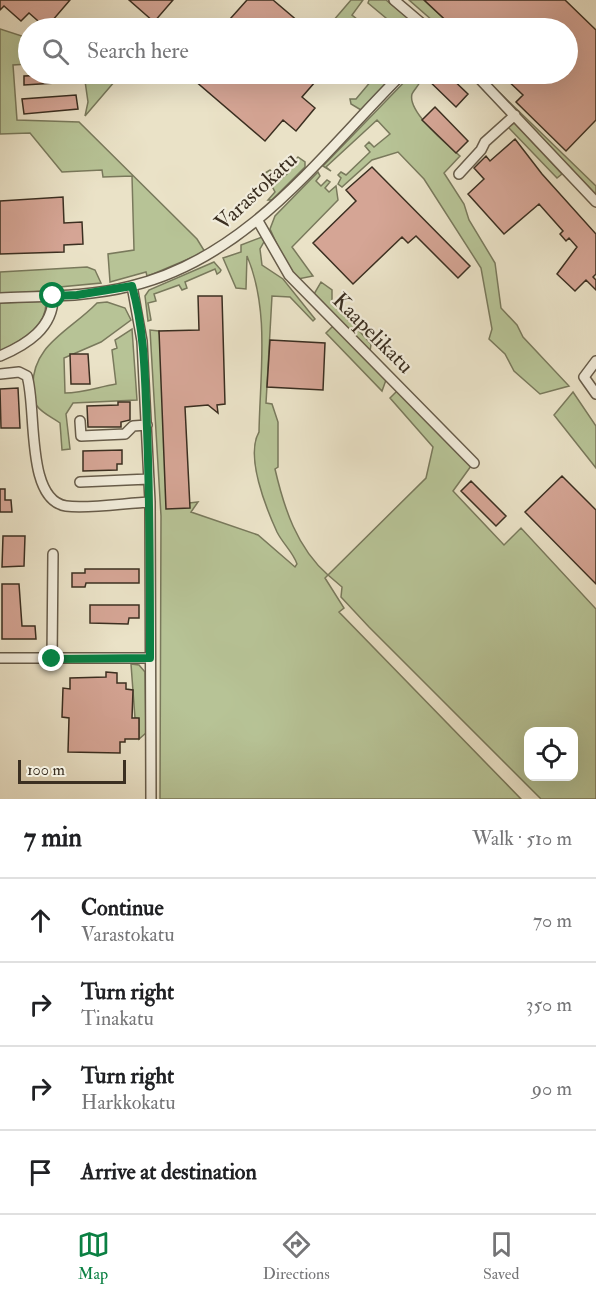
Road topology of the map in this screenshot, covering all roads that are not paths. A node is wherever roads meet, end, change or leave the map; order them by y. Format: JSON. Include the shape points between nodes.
{"nodes":[{"id":1,"x":394,"y":0,"type":"edge"},
{"id":2,"x":415,"y":18,"type":"edge"},
{"id":3,"x":392,"y":84,"type":"edge"},
{"id":4,"x":485,"y":84,"type":"edge"},
{"id":5,"x":515,"y":115,"type":"junction"},
{"id":6,"x":459,"y":174,"type":"dead end"},
{"id":7,"x":596,"y":202,"type":"edge"},
{"id":8,"x":258,"y":221,"type":"junction"},
{"id":9,"x":132,"y":286,"type":"junction"},
{"id":10,"x":53,"y":296,"type":"junction"},
{"id":11,"x":0,"y":298,"type":"edge"},
{"id":12,"x":0,"y":356,"type":"edge"},
{"id":13,"x":596,"y":361,"type":"edge"},
{"id":14,"x":0,"y":374,"type":"edge"},
{"id":15,"x":596,"y":394,"type":"edge"},
{"id":16,"x":80,"y":421,"type":"dead end"},
{"id":17,"x":147,"y":424,"type":"junction"},
{"id":18,"x":474,"y":463,"type":"dead end"},
{"id":19,"x":149,"y":479,"type":"junction"},
{"id":20,"x":80,"y":482,"type":"dead end"},
{"id":21,"x":150,"y":502,"type":"junction"},
{"id":22,"x":53,"y":554,"type":"dead end"},
{"id":23,"x":0,"y":658,"type":"edge"},
{"id":24,"x":150,"y":658,"type":"junction"},
{"id":25,"x":52,"y":659,"type":"junction"},
{"id":26,"x":151,"y":799,"type":"edge"}],
"edges":[{"from":1,"to":2,"type":"street"},
{"from":3,"to":8,"type":"street","name":"Varastokatu"},
{"from":4,"to":5,"type":"street"},
{"from":5,"to":6,"type":"street","via":[[485,142]]},
{"from":5,"to":7,"type":"street"},
{"from":8,"to":9,"type":"street","name":"Varastokatu","via":[[205,258]]},
{"from":8,"to":18,"type":"street","name":"Kaapelikatu","via":[[289,275]]},
{"from":9,"to":10,"type":"street","name":"Varastokatu"},
{"from":9,"to":17,"type":"street","via":[[142,341]]},
{"from":10,"to":11,"type":"street","name":"Varastokatu"},
{"from":10,"to":12,"type":"street","via":[[52,313],[41,330]]},
{"from":13,"to":15,"type":"street","via":[[585,377]]},
{"from":14,"to":21,"type":"street","via":[[20,372],[27,376],[38,474],[48,496],[65,506]]},
{"from":16,"to":17,"type":"street","via":[[81,436],[124,434],[133,426]]},
{"from":17,"to":19,"type":"street"},
{"from":19,"to":20,"type":"street"},
{"from":19,"to":21,"type":"street"},
{"from":21,"to":24,"type":"street"},
{"from":22,"to":25,"type":"street"},
{"from":23,"to":25,"type":"street"},
{"from":24,"to":25,"type":"street"},
{"from":24,"to":26,"type":"street"}]}
